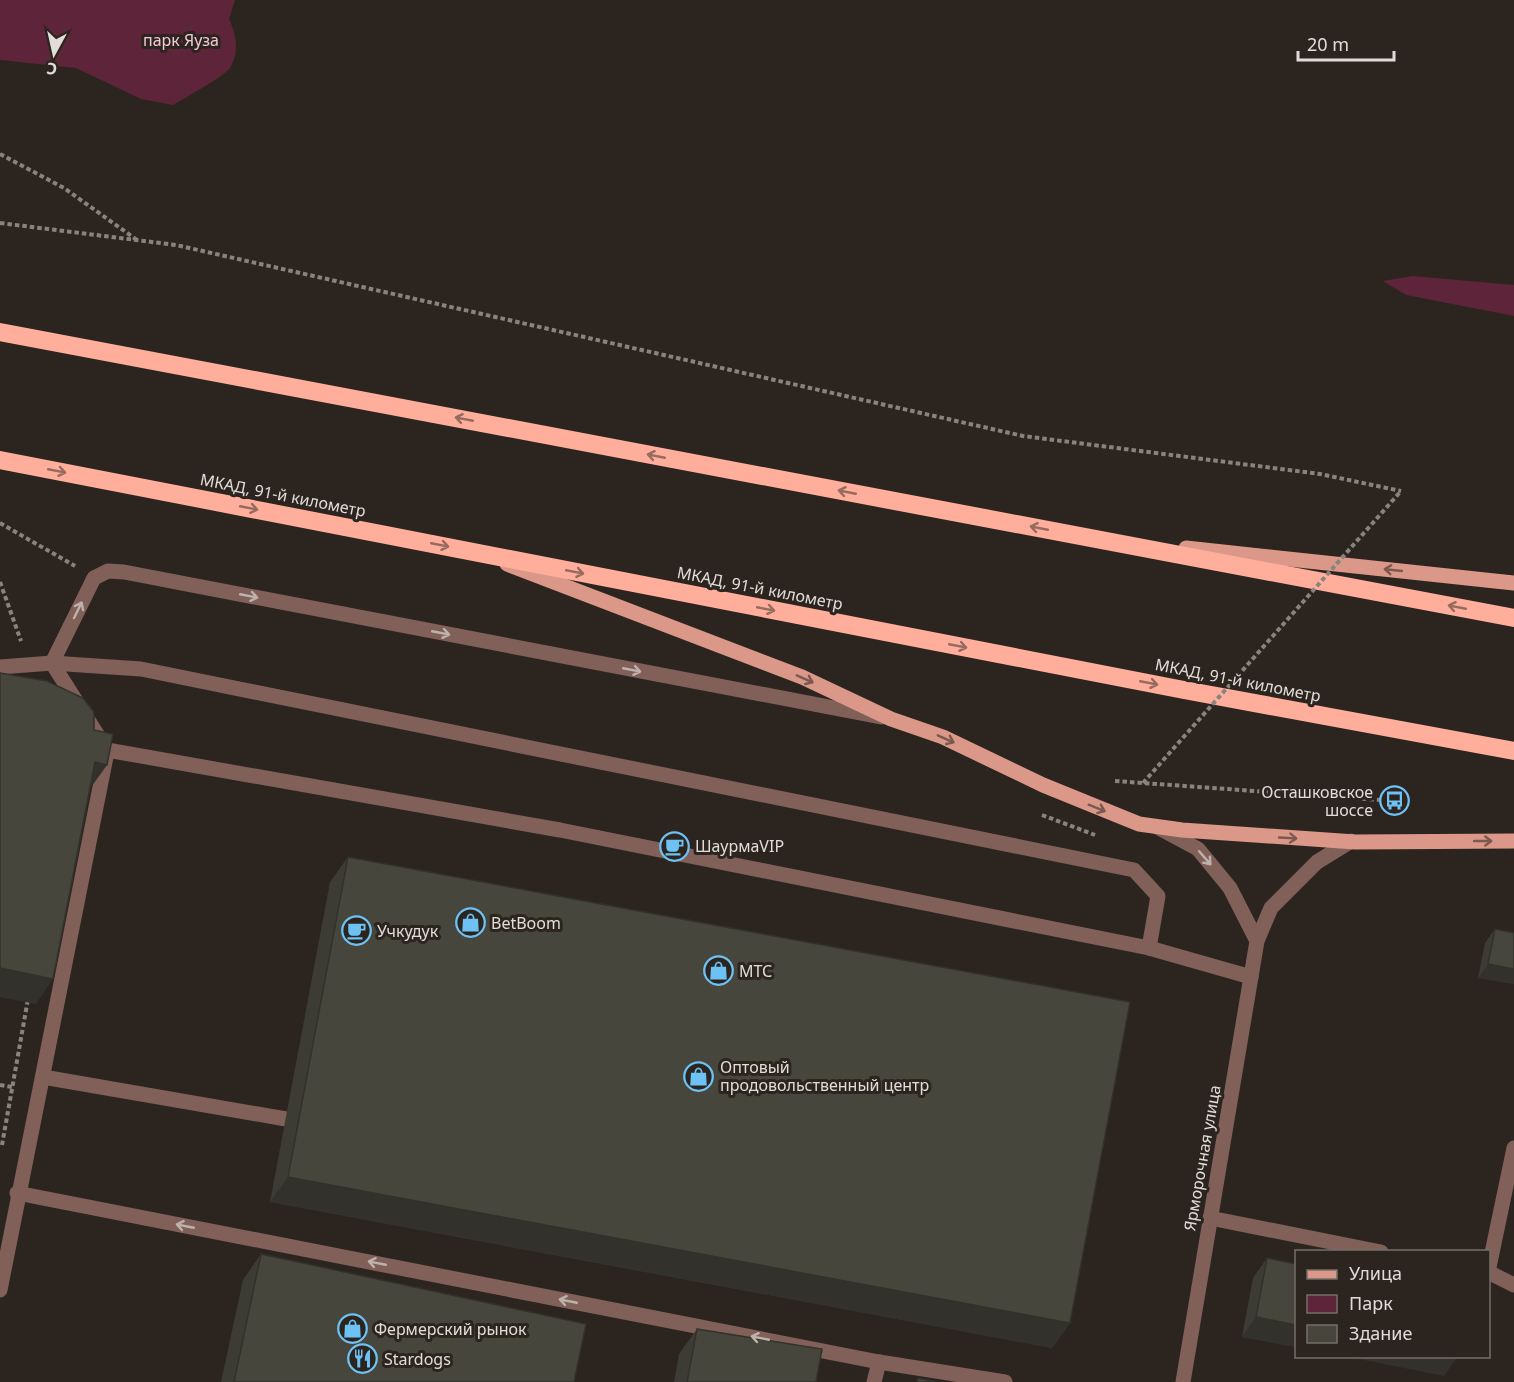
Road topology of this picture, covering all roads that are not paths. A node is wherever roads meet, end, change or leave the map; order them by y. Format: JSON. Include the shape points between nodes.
{"nodes":[{"id":1,"x":0,"y":332,"type":"edge"},
{"id":2,"x":0,"y":460,"type":"edge"},
{"id":3,"x":1096,"y":539,"type":"junction"},
{"id":4,"x":476,"y":552,"type":"junction"},
{"id":5,"x":1514,"y":583,"type":"edge"},
{"id":6,"x":1514,"y":618,"type":"edge"},
{"id":7,"x":52,"y":663,"type":"junction"},
{"id":8,"x":0,"y":667,"type":"edge"},
{"id":9,"x":891,"y":719,"type":"junction"},
{"id":10,"x":107,"y":750,"type":"junction"},
{"id":11,"x":1514,"y":750,"type":"edge"},
{"id":12,"x":1156,"y":826,"type":"junction"},
{"id":13,"x":1351,"y":841,"type":"junction"},
{"id":14,"x":1514,"y":841,"type":"edge"},
{"id":15,"x":1257,"y":940,"type":"junction"},
{"id":16,"x":1149,"y":948,"type":"junction"},
{"id":17,"x":1251,"y":977,"type":"junction"},
{"id":18,"x":43,"y":1077,"type":"junction"},
{"id":19,"x":286,"y":1119,"type":"dead end"},
{"id":20,"x":1514,"y":1148,"type":"edge"},
{"id":21,"x":17,"y":1193,"type":"junction"},
{"id":22,"x":1210,"y":1218,"type":"junction"},
{"id":23,"x":1377,"y":1250,"type":"edge"},
{"id":24,"x":1490,"y":1268,"type":"edge"},
{"id":25,"x":1490,"y":1273,"type":"edge"},
{"id":26,"x":1514,"y":1285,"type":"edge"},
{"id":27,"x":0,"y":1290,"type":"edge"},
{"id":28,"x":879,"y":1362,"type":"junction"},
{"id":29,"x":874,"y":1382,"type":"edge"},
{"id":30,"x":1005,"y":1382,"type":"edge"},
{"id":31,"x":1183,"y":1382,"type":"edge"}],
"edges":[{"from":3,"to":1,"type":"highway","one_way":true},
{"from":2,"to":4,"type":"highway","name":"МКАД, 91-й километр","one_way":true},
{"from":5,"to":3,"type":"main road","one_way":true},
{"from":6,"to":3,"type":"highway","one_way":true},
{"from":4,"to":9,"type":"main road","one_way":true,"via":[[802,677]]},
{"from":4,"to":11,"type":"highway","name":"МКАД, 91-й километр","one_way":true},
{"from":7,"to":8,"type":"lane"},
{"from":7,"to":9,"type":"lane","one_way":true,"via":[[94,578],[108,572],[124,572]]},
{"from":7,"to":10,"type":"lane"},
{"from":7,"to":16,"type":"lane","via":[[141,669],[1134,870],[1158,896]]},
{"from":9,"to":12,"type":"main road","one_way":true,"via":[[943,737],[1100,809],[1139,824]]},
{"from":10,"to":16,"type":"lane","via":[[560,830]]},
{"from":10,"to":18,"type":"lane"},
{"from":12,"to":13,"type":"main road","one_way":true},
{"from":12,"to":15,"type":"lane","one_way":true,"via":[[1198,849],[1230,888]]},
{"from":13,"to":14,"type":"main road","one_way":true},
{"from":13,"to":15,"type":"lane","name":"Ярморочная улица","via":[[1317,862],[1271,908]]},
{"from":15,"to":17,"type":"lane","name":"Ярморочная улица"},
{"from":16,"to":17,"type":"lane"},
{"from":17,"to":22,"type":"lane","name":"Ярморочная улица"},
{"from":18,"to":19,"type":"lane"},
{"from":18,"to":21,"type":"lane"},
{"from":20,"to":24,"type":"lane"},
{"from":21,"to":27,"type":"lane"},
{"from":28,"to":21,"type":"lane","one_way":true},
{"from":22,"to":23,"type":"lane"},
{"from":22,"to":31,"type":"lane","name":"Ярморочная улица"},
{"from":25,"to":26,"type":"lane"},
{"from":28,"to":29,"type":"lane"},
{"from":28,"to":30,"type":"lane"}]}
